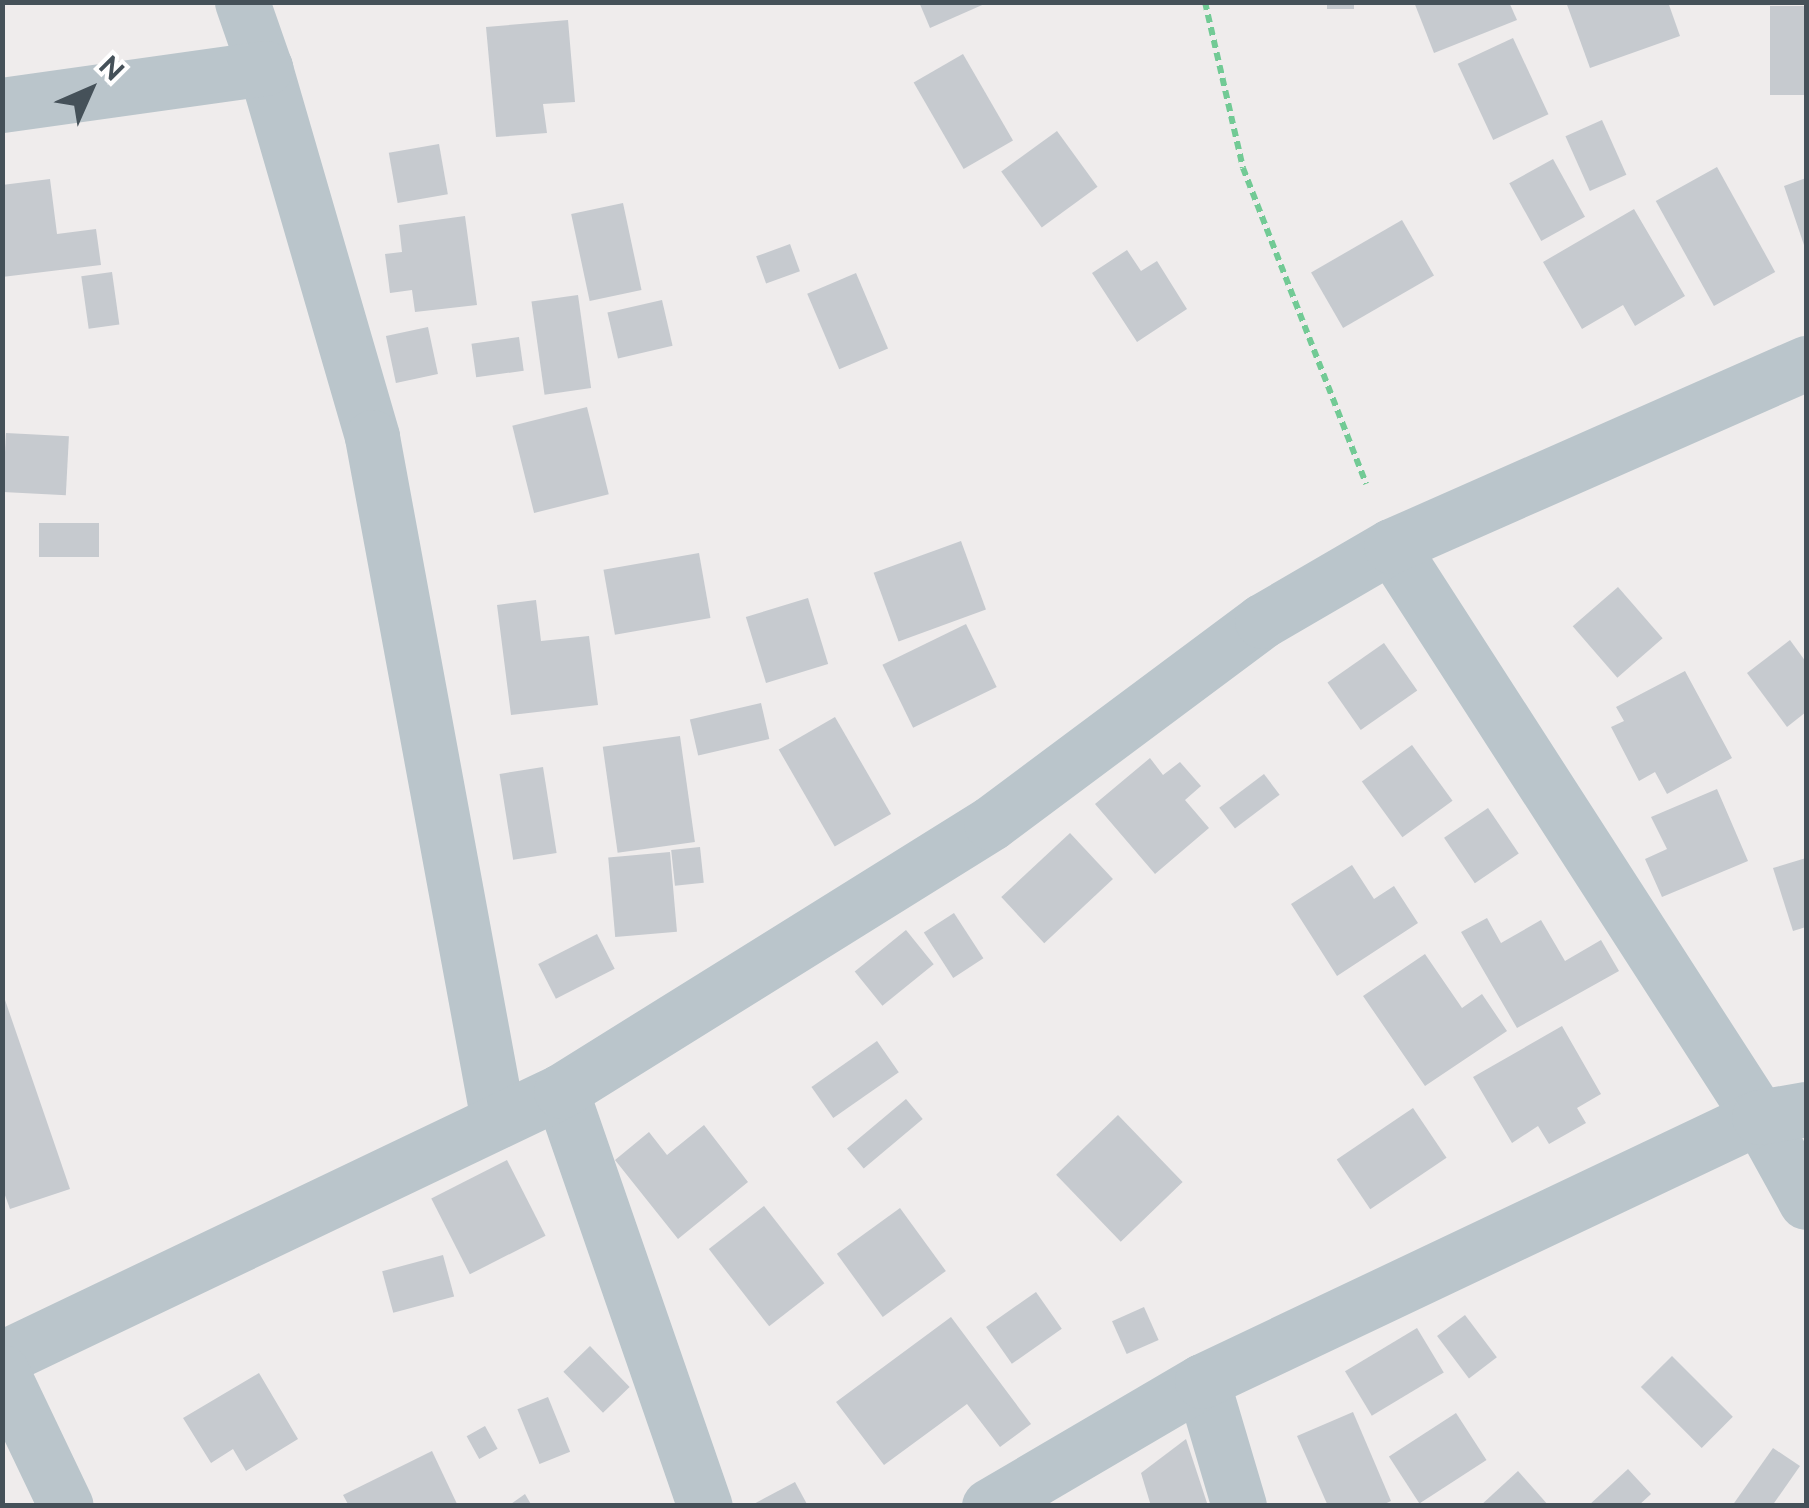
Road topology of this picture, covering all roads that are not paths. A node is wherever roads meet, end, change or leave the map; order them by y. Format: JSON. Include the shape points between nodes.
{"nodes":[{"id":1,"x":242,"y":2,"type":"edge"},
{"id":2,"x":266,"y":68,"type":"junction"},
{"id":3,"x":2,"y":105,"type":"edge"},
{"id":4,"x":1806,"y":364,"type":"edge"},
{"id":5,"x":1391,"y":546,"type":"junction"},
{"id":6,"x":561,"y":1091,"type":"junction"},
{"id":7,"x":1783,"y":1113,"type":"edge"},
{"id":8,"x":498,"y":1120,"type":"junction"},
{"id":9,"x":1806,"y":1202,"type":"edge"},
{"id":10,"x":2,"y":1358,"type":"edge"},
{"id":11,"x":2,"y":1372,"type":"edge"},
{"id":12,"x":1202,"y":1381,"type":"junction"},
{"id":13,"x":66,"y":1506,"type":"edge"},
{"id":14,"x":705,"y":1506,"type":"edge"},
{"id":15,"x":988,"y":1506,"type":"edge"},
{"id":16,"x":1239,"y":1506,"type":"edge"}],
"edges":[{"from":1,"to":2,"type":"street"},
{"from":2,"to":3,"type":"street"},
{"from":2,"to":8,"type":"street","via":[[372,438]]},
{"from":4,"to":5,"type":"street"},
{"from":5,"to":6,"type":"street","via":[[1262,621],[990,823]]},
{"from":5,"to":7,"type":"street"},
{"from":6,"to":8,"type":"street"},
{"from":6,"to":14,"type":"street"},
{"from":7,"to":9,"type":"street"},
{"from":7,"to":12,"type":"street"},
{"from":8,"to":10,"type":"street"},
{"from":11,"to":13,"type":"street"},
{"from":12,"to":15,"type":"street"},
{"from":12,"to":16,"type":"street"}]}
